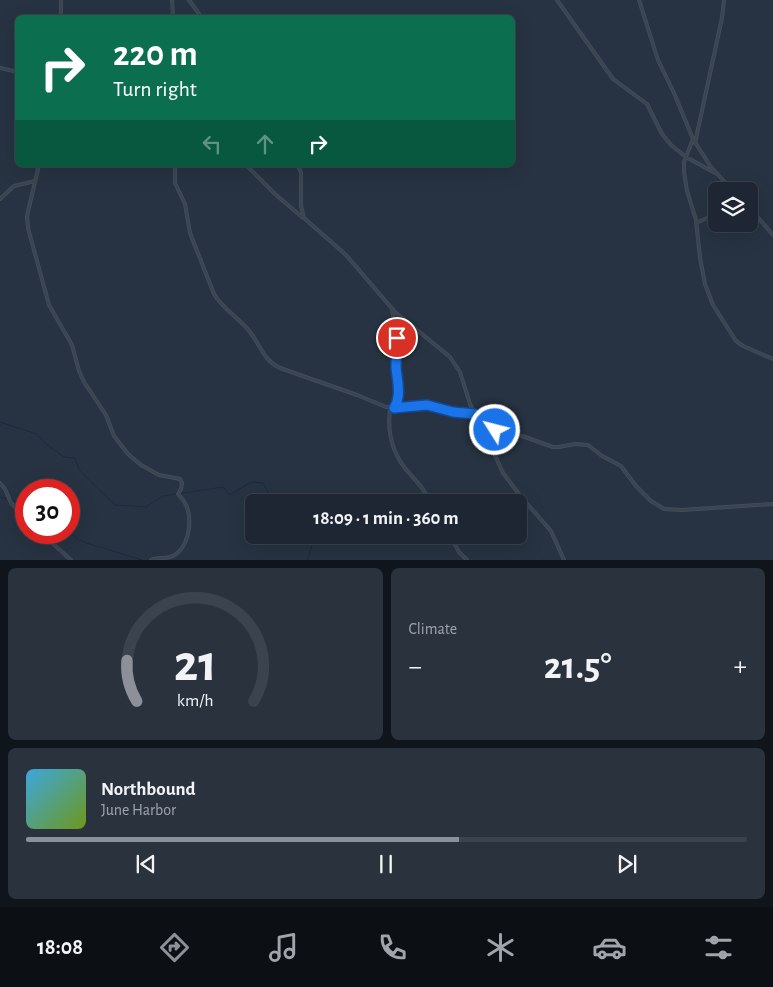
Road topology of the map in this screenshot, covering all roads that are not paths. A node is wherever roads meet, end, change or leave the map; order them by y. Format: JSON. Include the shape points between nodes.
{"nodes":[{"id":1,"x":61,"y":0,"type":"edge"},
{"id":2,"x":172,"y":0,"type":"edge"},
{"id":3,"x":189,"y":0,"type":"edge"},
{"id":4,"x":557,"y":0,"type":"edge"},
{"id":5,"x":638,"y":0,"type":"edge"},
{"id":6,"x":724,"y":0,"type":"edge"},
{"id":7,"x":60,"y":15,"type":"edge"},
{"id":8,"x":173,"y":15,"type":"edge"},
{"id":9,"x":200,"y":15,"type":"edge"},
{"id":10,"x":0,"y":68,"type":"edge"},
{"id":11,"x":15,"y":71,"type":"edge"},
{"id":12,"x":694,"y":141,"type":"junction"},
{"id":13,"x":686,"y":157,"type":"junction"},
{"id":14,"x":38,"y":167,"type":"edge"},
{"id":15,"x":175,"y":167,"type":"edge"},
{"id":16,"x":248,"y":167,"type":"edge"},
{"id":17,"x":299,"y":167,"type":"edge"},
{"id":18,"x":717,"y":174,"type":"junction"},
{"id":19,"x":35,"y":181,"type":"junction"},
{"id":20,"x":725,"y":182,"type":"edge"},
{"id":21,"x":0,"y":199,"type":"edge"},
{"id":22,"x":304,"y":218,"type":"junction"},
{"id":23,"x":708,"y":218,"type":"edge"},
{"id":24,"x":758,"y":218,"type":"edge"},
{"id":25,"x":696,"y":223,"type":"junction"},
{"id":26,"x":773,"y":235,"type":"edge"},
{"id":27,"x":392,"y":308,"type":"junction"},
{"id":28,"x":773,"y":359,"type":"edge"},
{"id":29,"x":390,"y":408,"type":"junction"},
{"id":30,"x":394,"y":408,"type":"junction"},
{"id":31,"x":475,"y":414,"type":"junction"},
{"id":32,"x":486,"y":428,"type":"junction"},
{"id":33,"x":0,"y":483,"type":"edge"},
{"id":34,"x":426,"y":494,"type":"edge"},
{"id":35,"x":773,"y":504,"type":"edge"},
{"id":36,"x":15,"y":506,"type":"edge"},
{"id":37,"x":53,"y":544,"type":"edge"},
{"id":38,"x":455,"y":544,"type":"edge"},
{"id":39,"x":71,"y":560,"type":"edge"},
{"id":40,"x":151,"y":560,"type":"edge"},
{"id":41,"x":467,"y":560,"type":"edge"},
{"id":42,"x":564,"y":560,"type":"edge"}],
"edges":[{"from":1,"to":7,"type":"street"},
{"from":2,"to":8,"type":"street"},
{"from":3,"to":9,"type":"street"},
{"from":4,"to":13,"type":"street","via":[[613,79],[647,104],[666,139]]},
{"from":5,"to":12,"type":"street","via":[[658,60]]},
{"from":6,"to":12,"type":"street"},
{"from":10,"to":11,"type":"street"},
{"from":12,"to":13,"type":"street"},
{"from":12,"to":18,"type":"street"},
{"from":13,"to":18,"type":"street"},
{"from":13,"to":25,"type":"street","via":[[683,166],[685,184]]},
{"from":14,"to":19,"type":"street"},
{"from":15,"to":29,"type":"street","via":[[175,183],[185,204],[189,231],[214,294],[250,332],[270,361],[280,368]]},
{"from":16,"to":22,"type":"street"},
{"from":17,"to":22,"type":"street"},
{"from":18,"to":20,"type":"street"},
{"from":19,"to":21,"type":"street","via":[[14,186]]},
{"from":19,"to":40,"type":"street","via":[[27,216],[28,228],[50,305],[72,345],[84,382],[106,415],[114,436],[134,460],[160,475],[180,479],[182,483],[178,494],[186,504],[188,536],[174,555]]},
{"from":22,"to":27,"type":"street","via":[[346,255]]},
{"from":23,"to":25,"type":"street"},
{"from":24,"to":26,"type":"street"},
{"from":25,"to":28,"type":"street","via":[[703,276],[714,305],[736,342]]},
{"from":27,"to":30,"type":"street","via":[[397,338],[398,386]]},
{"from":27,"to":31,"type":"street","via":[[450,357],[463,379]]},
{"from":29,"to":30,"type":"street"},
{"from":29,"to":34,"type":"street","via":[[389,431],[395,451]]},
{"from":30,"to":31,"type":"street","via":[[427,405]]},
{"from":31,"to":32,"type":"street"},
{"from":32,"to":35,"type":"street","via":[[553,447],[588,446],[621,466],[651,502],[664,509]]},
{"from":32,"to":42,"type":"street","via":[[503,473],[551,531]]},
{"from":33,"to":36,"type":"street"},
{"from":37,"to":39,"type":"street"},
{"from":38,"to":41,"type":"street"}]}
